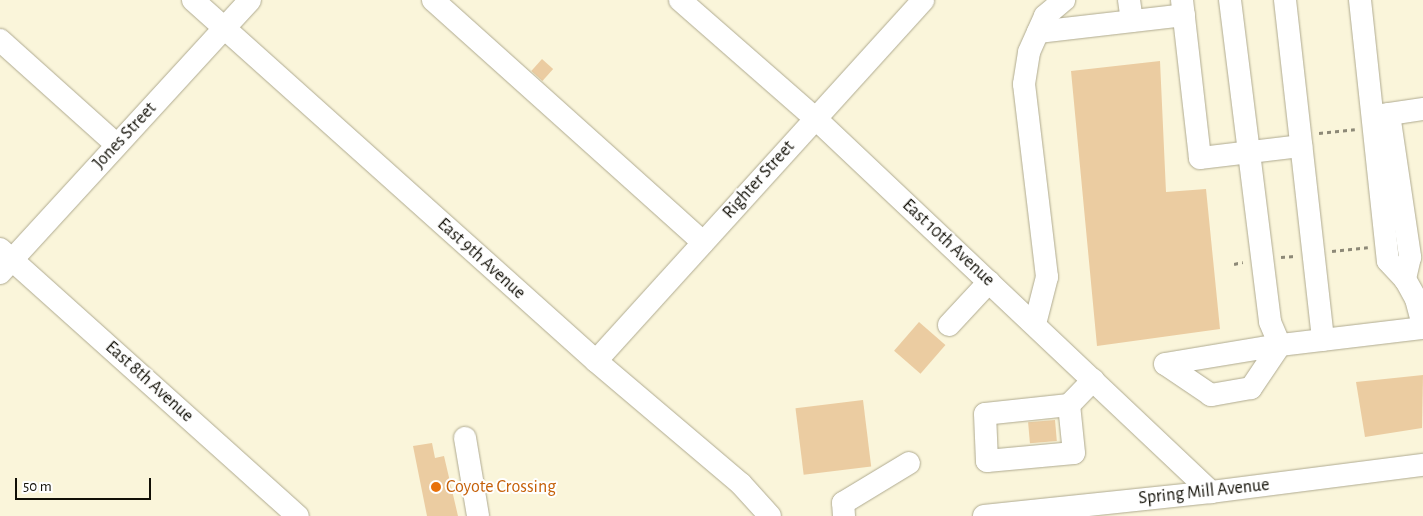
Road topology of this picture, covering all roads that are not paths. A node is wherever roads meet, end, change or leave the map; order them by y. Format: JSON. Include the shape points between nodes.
{"nodes":[{"id":1,"x":193,"y":0,"type":"edge"},
{"id":2,"x":250,"y":0,"type":"edge"},
{"id":3,"x":433,"y":0,"type":"edge"},
{"id":4,"x":680,"y":0,"type":"edge"},
{"id":5,"x":1064,"y":0,"type":"edge"},
{"id":6,"x":1230,"y":0,"type":"edge"},
{"id":7,"x":1284,"y":0,"type":"edge"},
{"id":8,"x":1360,"y":0,"type":"edge"},
{"id":9,"x":914,"y":3,"type":"edge"},
{"id":10,"x":1183,"y":8,"type":"edge"},
{"id":11,"x":1131,"y":11,"type":"edge"},
{"id":12,"x":225,"y":29,"type":"junction"},
{"id":13,"x":1038,"y":32,"type":"junction"},
{"id":14,"x":0,"y":40,"type":"edge"},
{"id":15,"x":1423,"y":109,"type":"edge"},
{"id":16,"x":815,"y":118,"type":"junction"},
{"id":17,"x":1378,"y":119,"type":"junction"},
{"id":18,"x":1309,"y":140,"type":"junction"},
{"id":19,"x":116,"y":145,"type":"junction"},
{"id":20,"x":1250,"y":152,"type":"junction"},
{"id":21,"x":703,"y":242,"type":"junction"},
{"id":22,"x":4,"y":260,"type":"edge"},
{"id":23,"x":1405,"y":279,"type":"junction"},
{"id":24,"x":989,"y":282,"type":"junction"},
{"id":25,"x":1035,"y":324,"type":"junction"},
{"id":26,"x":949,"y":325,"type":"dead end"},
{"id":27,"x":1423,"y":327,"type":"edge"},
{"id":28,"x":1323,"y":340,"type":"junction"},
{"id":29,"x":596,"y":361,"type":"junction"},
{"id":30,"x":1093,"y":380,"type":"junction"},
{"id":31,"x":1069,"y":405,"type":"dead end"},
{"id":32,"x":464,"y":438,"type":"dead end"},
{"id":33,"x":908,"y":463,"type":"dead end"},
{"id":34,"x":1423,"y":465,"type":"edge"},
{"id":35,"x":1212,"y":492,"type":"junction"},
{"id":36,"x":1134,"y":508,"type":"edge"},
{"id":37,"x":298,"y":516,"type":"edge"},
{"id":38,"x":478,"y":516,"type":"edge"},
{"id":39,"x":770,"y":516,"type":"edge"},
{"id":40,"x":844,"y":516,"type":"edge"},
{"id":41,"x":984,"y":516,"type":"edge"}],
"edges":[{"from":1,"to":12,"type":"street","name":"East 9th Avenue"},
{"from":2,"to":12,"type":"street","name":"Jones Street"},
{"from":3,"to":21,"type":"street"},
{"from":4,"to":16,"type":"street","name":"East 10th Avenue"},
{"from":5,"to":13,"type":"street","via":[[1045,16]]},
{"from":6,"to":20,"type":"street"},
{"from":7,"to":18,"type":"street"},
{"from":8,"to":17,"type":"street"},
{"from":9,"to":16,"type":"street","name":"Righter Street"},
{"from":10,"to":11,"type":"street"},
{"from":10,"to":20,"type":"street","via":[[1200,158]]},
{"from":11,"to":13,"type":"street"},
{"from":12,"to":19,"type":"street","name":"Jones Street"},
{"from":12,"to":29,"type":"street","name":"East 9th Avenue"},
{"from":13,"to":25,"type":"street","via":[[1029,52],[1024,84],[1047,277]]},
{"from":14,"to":19,"type":"street"},
{"from":15,"to":17,"type":"street"},
{"from":16,"to":21,"type":"street","name":"Righter Street"},
{"from":16,"to":24,"type":"street","name":"East 10th Avenue"},
{"from":17,"to":23,"type":"street","via":[[1410,257]]},
{"from":17,"to":23,"type":"street","via":[[1388,261]]},
{"from":18,"to":20,"type":"street"},
{"from":18,"to":28,"type":"street"},
{"from":19,"to":22,"type":"street","name":"Jones Street"},
{"from":20,"to":28,"type":"street","via":[[1270,322],[1280,345]]},
{"from":21,"to":29,"type":"street","name":"Righter Street"},
{"from":22,"to":37,"type":"street","name":"East 8th Avenue"},
{"from":23,"to":27,"type":"street","via":[[1416,299]]},
{"from":24,"to":25,"type":"street","name":"East 10th Avenue"},
{"from":24,"to":26,"type":"street"},
{"from":25,"to":30,"type":"street","name":"East 10th Avenue"},
{"from":27,"to":28,"type":"street"},
{"from":29,"to":39,"type":"street","name":"East 9th Avenue","via":[[741,484]]},
{"from":30,"to":31,"type":"street"},
{"from":30,"to":35,"type":"street","name":"East 10th Avenue"},
{"from":32,"to":38,"type":"street"},
{"from":33,"to":40,"type":"street","via":[[843,502]]},
{"from":34,"to":35,"type":"street","name":"Spring Mill Avenue"},
{"from":35,"to":36,"type":"street","name":"Spring Mill Avenue"},
{"from":36,"to":41,"type":"street","name":"Spring Mill Avenue"}]}
